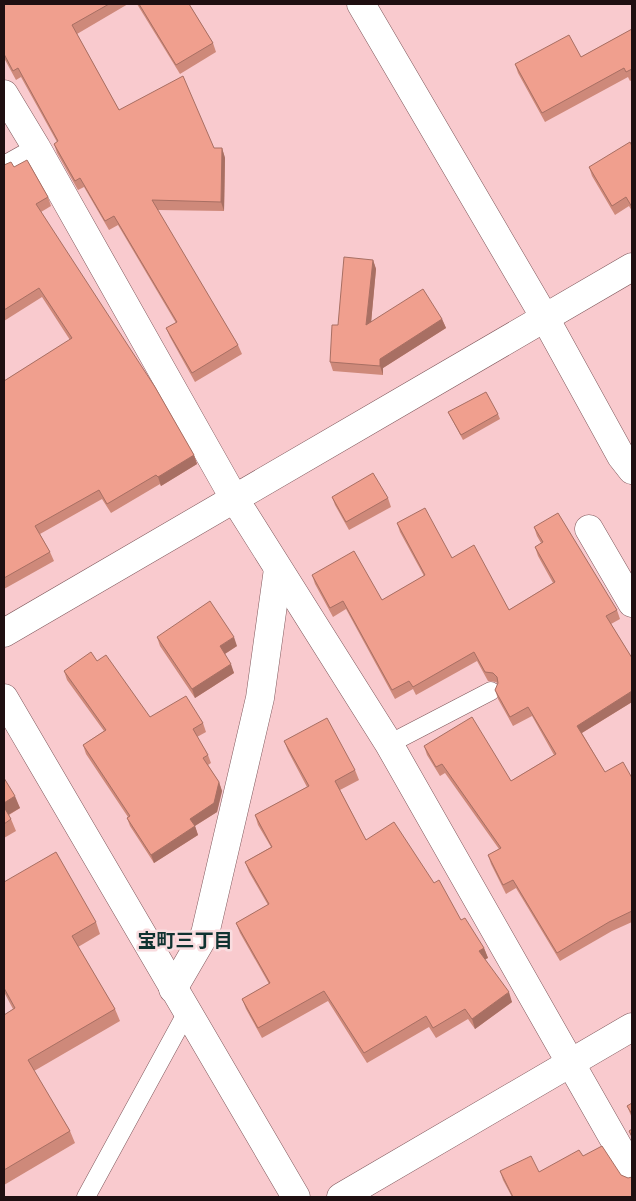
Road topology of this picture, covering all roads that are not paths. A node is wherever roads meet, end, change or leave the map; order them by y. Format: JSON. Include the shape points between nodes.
{"nodes":[{"id":1,"x":361,"y":4,"type":"edge"},
{"id":2,"x":4,"y":94,"type":"edge"},
{"id":3,"x":36,"y":147,"type":"junction"},
{"id":4,"x":4,"y":165,"type":"edge"},
{"id":5,"x":632,"y":267,"type":"edge"},
{"id":6,"x":545,"y":318,"type":"junction"},
{"id":7,"x":632,"y":470,"type":"edge"},
{"id":8,"x":234,"y":498,"type":"junction"},
{"id":9,"x":589,"y":529,"type":"dead end"},
{"id":10,"x":278,"y":569,"type":"junction"},
{"id":11,"x":632,"y":603,"type":"edge"},
{"id":12,"x":4,"y":633,"type":"edge"},
{"id":13,"x":491,"y":691,"type":"dead end"},
{"id":14,"x":4,"y":698,"type":"edge"},
{"id":15,"x":389,"y":744,"type":"junction"},
{"id":16,"x":173,"y":988,"type":"junction"},
{"id":17,"x":187,"y":1012,"type":"junction"},
{"id":18,"x":632,"y":1027,"type":"edge"},
{"id":19,"x":570,"y":1064,"type":"junction"},
{"id":20,"x":632,"y":1171,"type":"edge"},
{"id":21,"x":86,"y":1197,"type":"edge"},
{"id":22,"x":296,"y":1197,"type":"edge"},
{"id":23,"x":341,"y":1197,"type":"edge"}],
"edges":[{"from":1,"to":6,"type":"street"},
{"from":2,"to":3,"type":"street"},
{"from":3,"to":4,"type":"lane"},
{"from":3,"to":8,"type":"street"},
{"from":5,"to":6,"type":"street"},
{"from":6,"to":7,"type":"street","via":[[621,456]]},
{"from":6,"to":8,"type":"street"},
{"from":8,"to":10,"type":"street"},
{"from":8,"to":12,"type":"street"},
{"from":9,"to":11,"type":"street"},
{"from":10,"to":15,"type":"street"},
{"from":10,"to":16,"type":"street","via":[[260,698],[205,934]]},
{"from":13,"to":15,"type":"lane"},
{"from":14,"to":16,"type":"street"},
{"from":15,"to":19,"type":"street"},
{"from":16,"to":17,"type":"street"},
{"from":17,"to":21,"type":"lane"},
{"from":17,"to":22,"type":"street"},
{"from":18,"to":19,"type":"street"},
{"from":19,"to":20,"type":"street"},
{"from":19,"to":23,"type":"street"}]}
